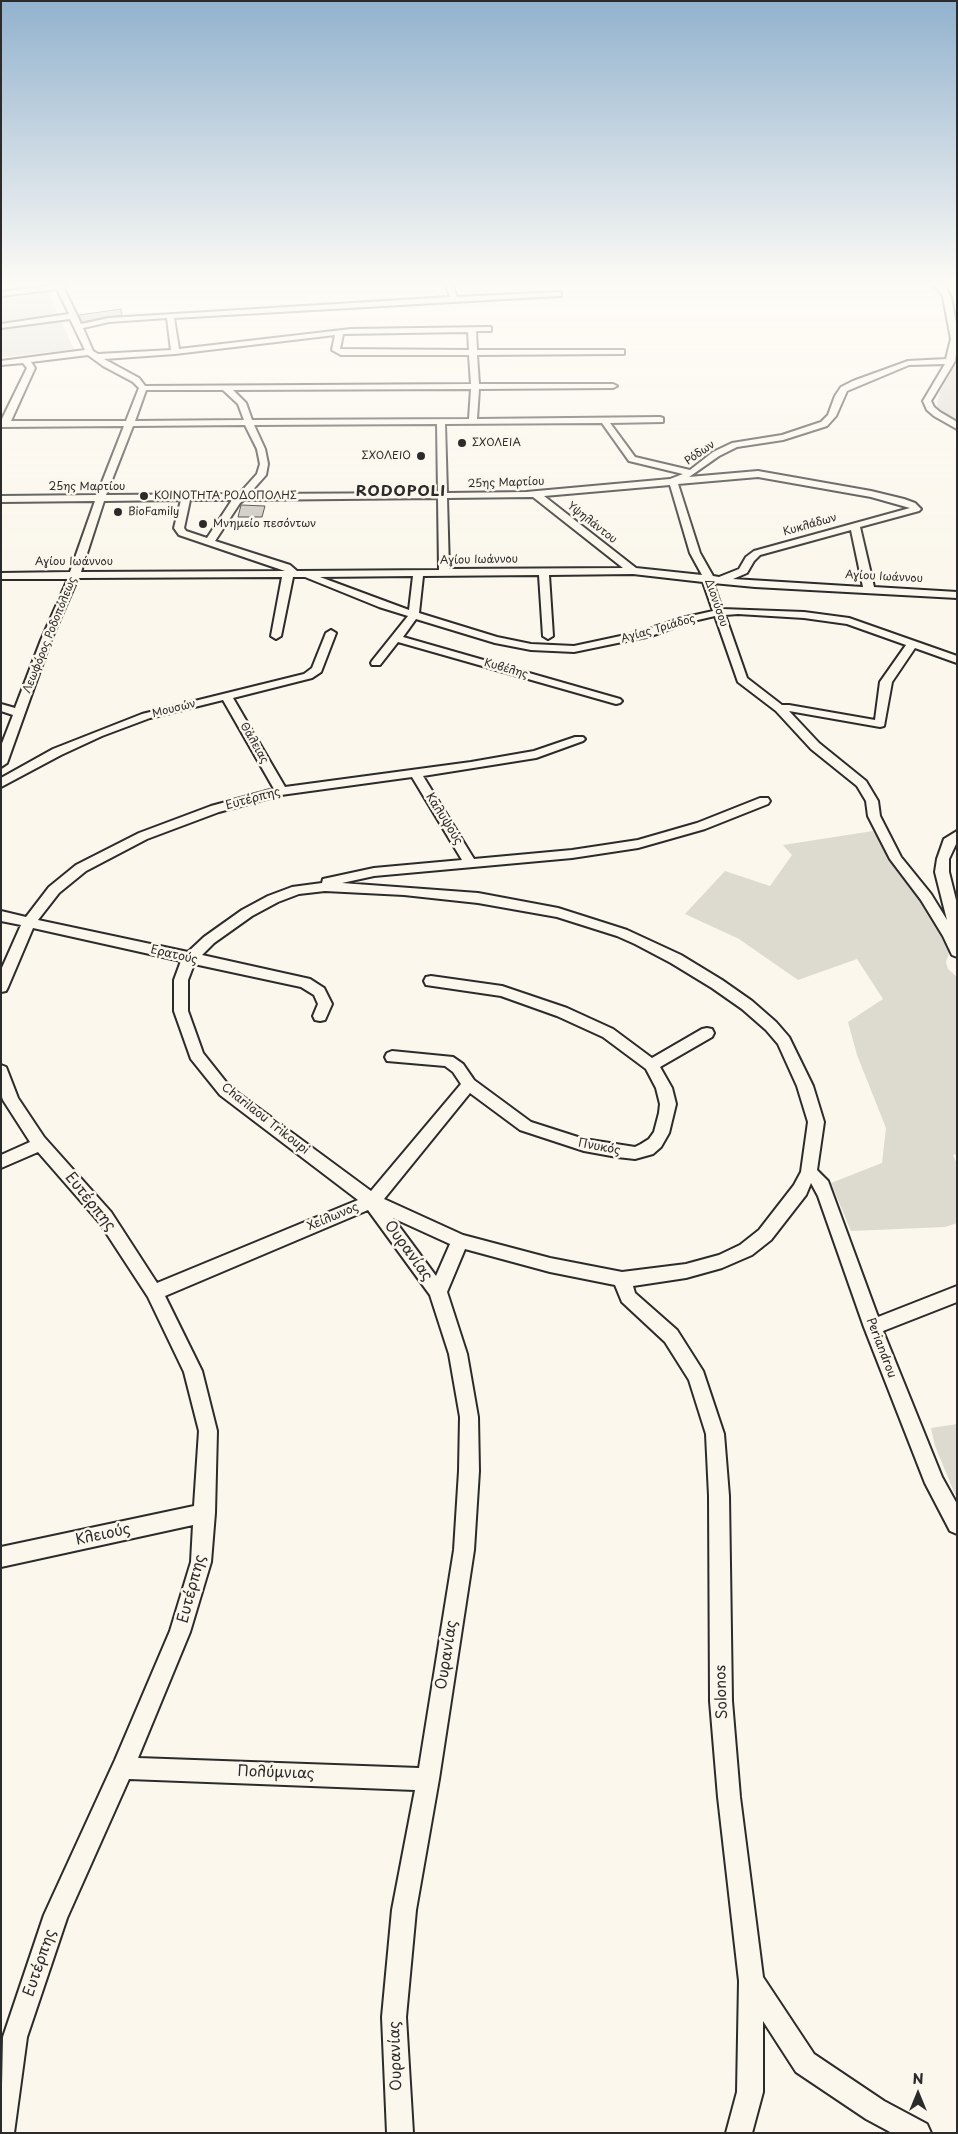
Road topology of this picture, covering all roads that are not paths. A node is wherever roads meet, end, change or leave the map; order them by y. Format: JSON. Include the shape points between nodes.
{"nodes":[{"id":1,"x":24,"y":382,"type":"edge"},
{"id":2,"x":137,"y":382,"type":"edge"},
{"id":3,"x":475,"y":382,"type":"edge"},
{"id":4,"x":860,"y":382,"type":"edge"},
{"id":5,"x":939,"y":382,"type":"edge"},
{"id":6,"x":475,"y":386,"type":"junction"},
{"id":7,"x":613,"y":386,"type":"dead end"},
{"id":8,"x":143,"y":388,"type":"junction"},
{"id":9,"x":226,"y":388,"type":"junction"},
{"id":10,"x":604,"y":420,"type":"junction"},
{"id":11,"x":660,"y":420,"type":"dead end"},
{"id":12,"x":441,"y":422,"type":"junction"},
{"id":13,"x":473,"y":422,"type":"junction"},
{"id":14,"x":129,"y":423,"type":"junction"},
{"id":15,"x":249,"y":423,"type":"junction"},
{"id":16,"x":3,"y":424,"type":"edge"},
{"id":17,"x":957,"y":426,"type":"edge"},
{"id":18,"x":692,"y":473,"type":"junction"},
{"id":19,"x":673,"y":481,"type":"junction"},
{"id":20,"x":535,"y":494,"type":"junction"},
{"id":21,"x":443,"y":496,"type":"junction"},
{"id":22,"x":186,"y":498,"type":"junction"},
{"id":23,"x":239,"y":498,"type":"junction"},
{"id":24,"x":1,"y":499,"type":"edge"},
{"id":25,"x":101,"y":499,"type":"junction"},
{"id":26,"x":916,"y":509,"type":"joint"},
{"id":27,"x":856,"y":526,"type":"junction"},
{"id":28,"x":209,"y":543,"type":"junction"},
{"id":29,"x":633,"y":571,"type":"junction"},
{"id":30,"x":544,"y":572,"type":"junction"},
{"id":31,"x":418,"y":573,"type":"junction"},
{"id":32,"x":444,"y":573,"type":"junction"},
{"id":33,"x":297,"y":574,"type":"junction"},
{"id":34,"x":74,"y":575,"type":"junction"},
{"id":35,"x":1,"y":576,"type":"edge"},
{"id":36,"x":714,"y":580,"type":"junction"},
{"id":37,"x":869,"y":589,"type":"junction"},
{"id":38,"x":957,"y":595,"type":"edge"},
{"id":39,"x":720,"y":612,"type":"junction"},
{"id":40,"x":414,"y":614,"type":"junction"},
{"id":41,"x":331,"y":633,"type":"dead end"},
{"id":42,"x":276,"y":636,"type":"dead end"},
{"id":43,"x":548,"y":636,"type":"dead end"},
{"id":44,"x":396,"y":638,"type":"junction"},
{"id":45,"x":913,"y":643,"type":"junction"},
{"id":46,"x":957,"y":660,"type":"edge"},
{"id":47,"x":376,"y":663,"type":"dead end"},
{"id":48,"x":226,"y":696,"type":"junction"},
{"id":49,"x":616,"y":701,"type":"dead end"},
{"id":50,"x":1,"y":707,"type":"edge"},
{"id":51,"x":780,"y":709,"type":"junction"},
{"id":52,"x":20,"y":712,"type":"junction"},
{"id":53,"x":578,"y":739,"type":"dead end"},
{"id":54,"x":1,"y":763,"type":"edge"},
{"id":55,"x":416,"y":774,"type":"junction"},
{"id":56,"x":2,"y":780,"type":"edge"},
{"id":57,"x":281,"y":791,"type":"junction"},
{"id":58,"x":764,"y":801,"type":"dead end"},
{"id":59,"x":957,"y":835,"type":"edge"},
{"id":60,"x":472,"y":864,"type":"junction"},
{"id":61,"x":305,"y":888,"type":"junction"},
{"id":62,"x":1,"y":916,"type":"edge"},
{"id":63,"x":29,"y":922,"type":"junction"},
{"id":64,"x":950,"y":936,"type":"junction"},
{"id":65,"x":957,"y":952,"type":"edge"},
{"id":66,"x":189,"y":959,"type":"junction"},
{"id":67,"x":431,"y":981,"type":"dead end"},
{"id":68,"x":1,"y":987,"type":"edge"},
{"id":69,"x":320,"y":1016,"type":"dead end"},
{"id":70,"x":707,"y":1033,"type":"dead end"},
{"id":71,"x":392,"y":1057,"type":"dead end"},
{"id":72,"x":651,"y":1065,"type":"junction"},
{"id":73,"x":1,"y":1071,"type":"edge"},
{"id":74,"x":469,"y":1084,"type":"junction"},
{"id":75,"x":41,"y":1144,"type":"junction"},
{"id":76,"x":1,"y":1162,"type":"edge"},
{"id":77,"x":809,"y":1172,"type":"junction"},
{"id":78,"x":372,"y":1201,"type":"junction"},
{"id":79,"x":460,"y":1241,"type":"junction"},
{"id":80,"x":622,"y":1279,"type":"junction"},
{"id":81,"x":154,"y":1292,"type":"junction"},
{"id":82,"x":438,"y":1292,"type":"junction"},
{"id":83,"x":957,"y":1294,"type":"edge"},
{"id":84,"x":873,"y":1327,"type":"junction"},
{"id":85,"x":205,"y":1513,"type":"junction"},
{"id":86,"x":957,"y":1524,"type":"edge"},
{"id":87,"x":1,"y":1558,"type":"edge"},
{"id":88,"x":123,"y":1768,"type":"junction"},
{"id":89,"x":428,"y":1779,"type":"junction"},
{"id":90,"x":751,"y":1981,"type":"junction"},
{"id":91,"x":1,"y":2133,"type":"edge"},
{"id":92,"x":400,"y":2133,"type":"edge"},
{"id":93,"x":739,"y":2133,"type":"edge"},
{"id":94,"x":918,"y":2133,"type":"edge"}],
"edges":[{"from":1,"to":16,"type":"street"},
{"from":2,"to":8,"type":"street"},
{"from":3,"to":6,"type":"street"},
{"from":4,"to":18,"type":"street","name":"Ρόδων","via":[[844,389],[832,416],[824,424],[783,437],[734,445]]},
{"from":5,"to":17,"type":"street","via":[[927,401],[937,414]]},
{"from":6,"to":7,"type":"street"},
{"from":6,"to":9,"type":"street"},
{"from":6,"to":13,"type":"street"},
{"from":8,"to":9,"type":"street"},
{"from":8,"to":14,"type":"street","name":"Λεωφόρος Ροδοπόλεως"},
{"from":9,"to":15,"type":"street","via":[[242,403]]},
{"from":10,"to":11,"type":"street"},
{"from":10,"to":13,"type":"street"},
{"from":10,"to":18,"type":"street","via":[[632,460]]},
{"from":12,"to":13,"type":"street"},
{"from":12,"to":15,"type":"street"},
{"from":12,"to":21,"type":"street"},
{"from":14,"to":15,"type":"street"},
{"from":14,"to":16,"type":"street"},
{"from":14,"to":25,"type":"street","name":"Λεωφόρος Ροδοπόλεως"},
{"from":15,"to":23,"type":"street","via":[[264,464],[260,475]]},
{"from":18,"to":19,"type":"street","name":"Ρόδων"},
{"from":19,"to":20,"type":"street","name":"25ης Μαρτίου"},
{"from":19,"to":26,"type":"street","name":"25ης Μαρτίου","via":[[767,475],[871,494],[901,501]]},
{"from":19,"to":36,"type":"street","name":"Διονύσου","via":[[695,553]]},
{"from":20,"to":21,"type":"street","name":"25ης Μαρτίου"},
{"from":20,"to":29,"type":"street","name":"Υψηλάντου"},
{"from":21,"to":23,"type":"street","name":"25ης Μαρτίου"},
{"from":21,"to":32,"type":"street"},
{"from":22,"to":23,"type":"street","name":"25ης Μαρτίου"},
{"from":22,"to":25,"type":"street","name":"25ης Μαρτίου"},
{"from":22,"to":28,"type":"street","name":"Αγίας Τριάδος","via":[[180,531]]},
{"from":23,"to":28,"type":"street"},
{"from":24,"to":25,"type":"street","name":"25ης Μαρτίου"},
{"from":25,"to":34,"type":"street","name":"Λεωφόρος Ροδοπόλεως"},
{"from":26,"to":27,"type":"street","name":"Κυκλάδων"},
{"from":27,"to":36,"type":"street","name":"Κυκλάδων","via":[[757,553],[743,571]]},
{"from":27,"to":37,"type":"street"},
{"from":28,"to":33,"type":"street","name":"Αγίας Τριάδος","via":[[286,567]]},
{"from":29,"to":30,"type":"street","name":"Αγίου Ιωάννου"},
{"from":29,"to":36,"type":"street","name":"Αγίου Ιωάννου"},
{"from":30,"to":32,"type":"street","name":"Αγίου Ιωάννου"},
{"from":30,"to":43,"type":"street"},
{"from":31,"to":32,"type":"street","name":"Αγίου Ιωάννου"},
{"from":31,"to":33,"type":"street","name":"Αγίου Ιωάννου"},
{"from":31,"to":40,"type":"street"},
{"from":33,"to":34,"type":"street","name":"Αγίου Ιωάννου"},
{"from":33,"to":40,"type":"street","name":"Αγίας Τριάδος"},
{"from":33,"to":42,"type":"street"},
{"from":34,"to":35,"type":"street","name":"Αγίου Ιωάννου"},
{"from":34,"to":52,"type":"street","name":"Λεωφόρος Ροδοπόλεως"},
{"from":36,"to":37,"type":"street","name":"Αγίου Ιωάννου"},
{"from":36,"to":39,"type":"street","name":"Διονύσου","via":[[708,582]]},
{"from":37,"to":38,"type":"street","name":"Αγίου Ιωάννου"},
{"from":39,"to":40,"type":"street","name":"Αγίας Τριάδος","via":[[632,638],[574,649],[531,647],[494,640]]},
{"from":39,"to":45,"type":"street","name":"Αγίας Τριάδος","via":[[835,618]]},
{"from":39,"to":51,"type":"street","name":"Διονύσου","via":[[742,680]]},
{"from":40,"to":44,"type":"street"},
{"from":41,"to":48,"type":"street","name":"Μουσών","via":[[318,670],[308,676]]},
{"from":44,"to":47,"type":"street"},
{"from":44,"to":49,"type":"street","name":"Κυβέλης"},
{"from":45,"to":46,"type":"street","name":"Αγίας Τριάδος"},
{"from":45,"to":51,"type":"street","via":[[886,682],[880,724]]},
{"from":48,"to":56,"type":"street","name":"Μουσών","via":[[146,716],[57,752]]},
{"from":48,"to":57,"type":"street","name":"Θάλειας"},
{"from":50,"to":52,"type":"street"},
{"from":51,"to":64,"type":"street","name":"Διονύσου","via":[[815,746],[862,784],[896,859],[926,897]]},
{"from":52,"to":54,"type":"street","name":"Λεωφόρος Ροδοπόλεως"},
{"from":53,"to":55,"type":"street","name":"Ευτέρπης","via":[[536,754]]},
{"from":55,"to":57,"type":"street","name":"Ευτέρπης"},
{"from":55,"to":60,"type":"street","name":"Καλυψούς"},
{"from":57,"to":63,"type":"street","name":"Ευτέρπης","via":[[215,809],[143,836],[81,868],[54,890]]},
{"from":58,"to":60,"type":"street","via":[[701,826],[638,844]]},
{"from":59,"to":64,"type":"street","via":[[949,842],[942,872],[956,928]]},
{"from":60,"to":61,"type":"street","via":[[374,872]]},
{"from":61,"to":66,"type":"street","name":"Charilaou Trikoupi","via":[[273,899],[247,913]]},
{"from":61,"to":77,"type":"street","name":"Charilaou Trikoupi","via":[[404,891],[532,907],[622,934],[676,959],[747,1005],[784,1041],[806,1086],[816,1122]]},
{"from":62,"to":63,"type":"street","name":"Ερατούς"},
{"from":63,"to":66,"type":"street","name":"Ερατούς"},
{"from":63,"to":68,"type":"street","name":"Ευτέρπης"},
{"from":64,"to":65,"type":"street","name":"Διονύσου"},
{"from":66,"to":69,"type":"street","name":"Ερατούς","via":[[305,983],[320,992],[325,1004]]},
{"from":66,"to":78,"type":"street","name":"Charilaou Trikoupi","via":[[181,980],[181,1011],[196,1055],[225,1091]]},
{"from":67,"to":72,"type":"street","name":"Πνυκός","via":[[502,991],[562,1012],[608,1033]]},
{"from":70,"to":72,"type":"street"},
{"from":71,"to":74,"type":"street","name":"Πνυκός","via":[[448,1061],[458,1068]]},
{"from":72,"to":74,"type":"street","name":"Πνυκός","via":[[667,1095],[667,1113],[655,1143],[635,1153],[584,1145],[526,1126]]},
{"from":73,"to":75,"type":"street","name":"Ευτέρπης","via":[[11,1100]]},
{"from":74,"to":78,"type":"street","name":"Χείλωνος"},
{"from":75,"to":76,"type":"street"},
{"from":75,"to":81,"type":"street","name":"Ευτέρπης","via":[[105,1217]]},
{"from":77,"to":80,"type":"street","name":"Charilaou Trikoupi","via":[[785,1212],[765,1235],[746,1250],[722,1261],[686,1270]]},
{"from":77,"to":84,"type":"street","name":"Periandrou","via":[[820,1181]]},
{"from":78,"to":79,"type":"street","name":"Charilaou Trikoupi"},
{"from":78,"to":81,"type":"street","name":"Χείλωνος"},
{"from":78,"to":82,"type":"street","name":"Ουρανίας"},
{"from":79,"to":80,"type":"street","name":"Charilaou Trikoupi","via":[[550,1265]]},
{"from":79,"to":82,"type":"street"},
{"from":80,"to":90,"type":"street","name":"Solonos","via":[[628,1297],[671,1336],[697,1377],[715,1434],[719,1496],[721,1701]]},
{"from":81,"to":85,"type":"street","name":"Ευτέρπης","via":[[193,1371],[208,1431]]},
{"from":82,"to":89,"type":"street","name":"Ουρανίας","via":[[458,1354],[469,1417],[469,1471],[464,1550]]},
{"from":83,"to":84,"type":"street"},
{"from":84,"to":86,"type":"street","name":"Periandrou","via":[[935,1482]]},
{"from":85,"to":87,"type":"street","name":"Κλειούς"},
{"from":85,"to":88,"type":"street","name":"Ευτέρπης","via":[[201,1562],[180,1632]]},
{"from":88,"to":89,"type":"street","name":"Πολύμνιας"},
{"from":88,"to":91,"type":"street","name":"Ευτέρπης","via":[[56,1914],[21,2018],[15,2037]]},
{"from":89,"to":92,"type":"street","name":"Ουρανίας","via":[[404,1910],[394,2017]]},
{"from":90,"to":93,"type":"street","name":"Solonos","via":[[750,2092]]},
{"from":90,"to":94,"type":"street","via":[[805,2063],[875,2110]]}]}
